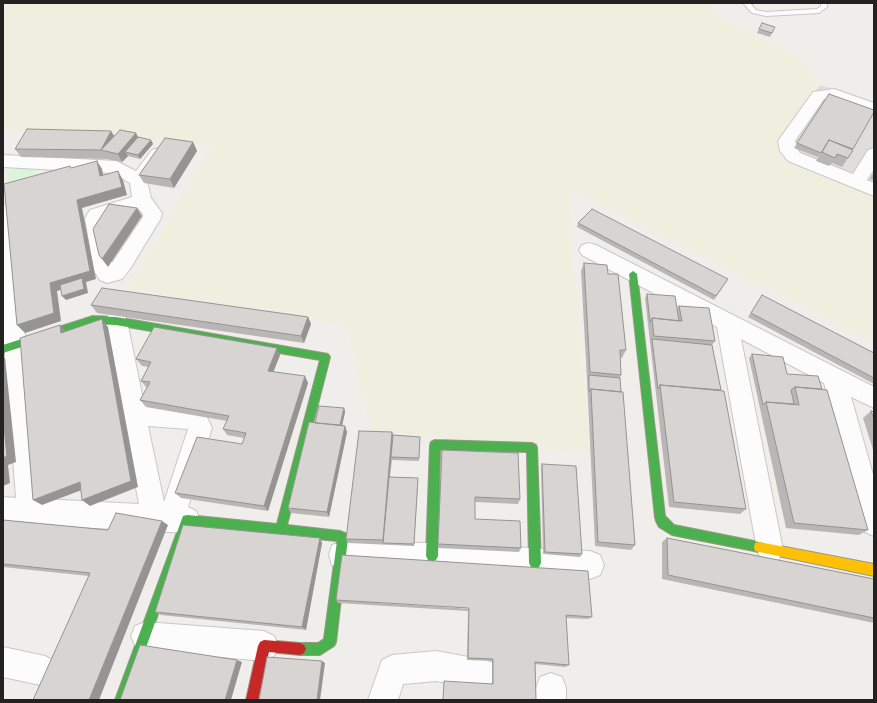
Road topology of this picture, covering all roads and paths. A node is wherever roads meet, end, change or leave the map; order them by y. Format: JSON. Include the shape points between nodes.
{"nodes":[{"id":1,"x":746,"y":3,"type":"edge"},
{"id":2,"x":824,"y":3,"type":"edge"},
{"id":3,"x":874,"y":108,"type":"edge"},
{"id":4,"x":160,"y":150,"type":"edge"},
{"id":5,"x":874,"y":154,"type":"edge"},
{"id":6,"x":3,"y":161,"type":"edge"},
{"id":7,"x":93,"y":165,"type":"junction"},
{"id":8,"x":40,"y":180,"type":"edge"},
{"id":9,"x":138,"y":180,"type":"junction"},
{"id":10,"x":857,"y":183,"type":"junction"},
{"id":11,"x":874,"y":190,"type":"edge"},
{"id":12,"x":142,"y":200,"type":"junction"},
{"id":13,"x":3,"y":211,"type":"edge"},
{"id":14,"x":589,"y":250,"type":"dead end"},
{"id":15,"x":633,"y":274,"type":"junction"},
{"id":16,"x":101,"y":298,"type":"junction"},
{"id":17,"x":116,"y":321,"type":"junction"},
{"id":18,"x":726,"y":322,"type":"junction"},
{"id":19,"x":9,"y":347,"type":"edge"},
{"id":20,"x":834,"y":378,"type":"junction"},
{"id":21,"x":874,"y":398,"type":"edge"},
{"id":22,"x":134,"y":414,"type":"junction"},
{"id":23,"x":3,"y":510,"type":"edge"},
{"id":24,"x":30,"y":511,"type":"junction"},
{"id":25,"x":170,"y":519,"type":"junction"},
{"id":26,"x":874,"y":523,"type":"edge"},
{"id":27,"x":281,"y":529,"type":"junction"},
{"id":28,"x":770,"y":550,"type":"junction"},
{"id":29,"x":342,"y":555,"type":"junction"},
{"id":30,"x":432,"y":556,"type":"junction"},
{"id":31,"x":535,"y":563,"type":"junction"},
{"id":32,"x":590,"y":565,"type":"dead end"},
{"id":33,"x":874,"y":570,"type":"edge"},
{"id":34,"x":145,"y":636,"type":"junction"},
{"id":35,"x":264,"y":646,"type":"junction"},
{"id":36,"x":5,"y":667,"type":"edge"},
{"id":37,"x":45,"y":671,"type":"edge"},
{"id":38,"x":485,"y":675,"type":"dead end"},
{"id":39,"x":121,"y":700,"type":"edge"},
{"id":40,"x":252,"y":700,"type":"edge"},
{"id":41,"x":383,"y":700,"type":"edge"}],
"edges":[{"from":1,"to":2,"type":"lane","via":[[754,12],[766,14],[819,11],[824,7]]},
{"from":3,"to":10,"type":"street","via":[[834,94],[819,95],[786,141],[794,157]]},
{"from":4,"to":9,"type":"street"},
{"from":5,"to":10,"type":"street"},
{"from":6,"to":7,"type":"street"},
{"from":7,"to":8,"type":"street"},
{"from":7,"to":9,"type":"street","via":[[116,167]]},
{"from":9,"to":12,"type":"street"},
{"from":10,"to":11,"type":"street"},
{"from":12,"to":16,"type":"street","via":[[153,213],[152,218]]},
{"from":12,"to":16,"type":"street","via":[[94,218],[104,271]]},
{"from":13,"to":19,"type":"street"},
{"from":14,"to":15,"type":"street"},
{"from":15,"to":18,"type":"street"},
{"from":15,"to":28,"type":"street","via":[[661,520],[672,530]]},
{"from":16,"to":17,"type":"street"},
{"from":16,"to":19,"type":"street"},
{"from":17,"to":22,"type":"street"},
{"from":17,"to":27,"type":"street","via":[[325,357]]},
{"from":18,"to":20,"type":"street"},
{"from":18,"to":28,"type":"street"},
{"from":19,"to":24,"type":"street"},
{"from":20,"to":21,"type":"street"},
{"from":20,"to":26,"type":"street"},
{"from":22,"to":25,"type":"street"},
{"from":22,"to":25,"type":"street","via":[[189,418],[197,421],[200,428]]},
{"from":23,"to":24,"type":"street"},
{"from":24,"to":25,"type":"street"},
{"from":25,"to":27,"type":"street"},
{"from":25,"to":34,"type":"street"},
{"from":27,"to":29,"type":"street","via":[[340,536],[343,538]]},
{"from":28,"to":33,"type":"street"},
{"from":29,"to":30,"type":"street"},
{"from":29,"to":35,"type":"street","via":[[330,642],[314,650]]},
{"from":30,"to":31,"type":"street"},
{"from":30,"to":31,"type":"street","via":[[435,445],[532,448]]},
{"from":31,"to":32,"type":"street"},
{"from":34,"to":35,"type":"street"},
{"from":34,"to":39,"type":"street"},
{"from":35,"to":40,"type":"street"},
{"from":36,"to":37,"type":"street"},
{"from":38,"to":41,"type":"street","via":[[436,666],[392,670]]}]}
